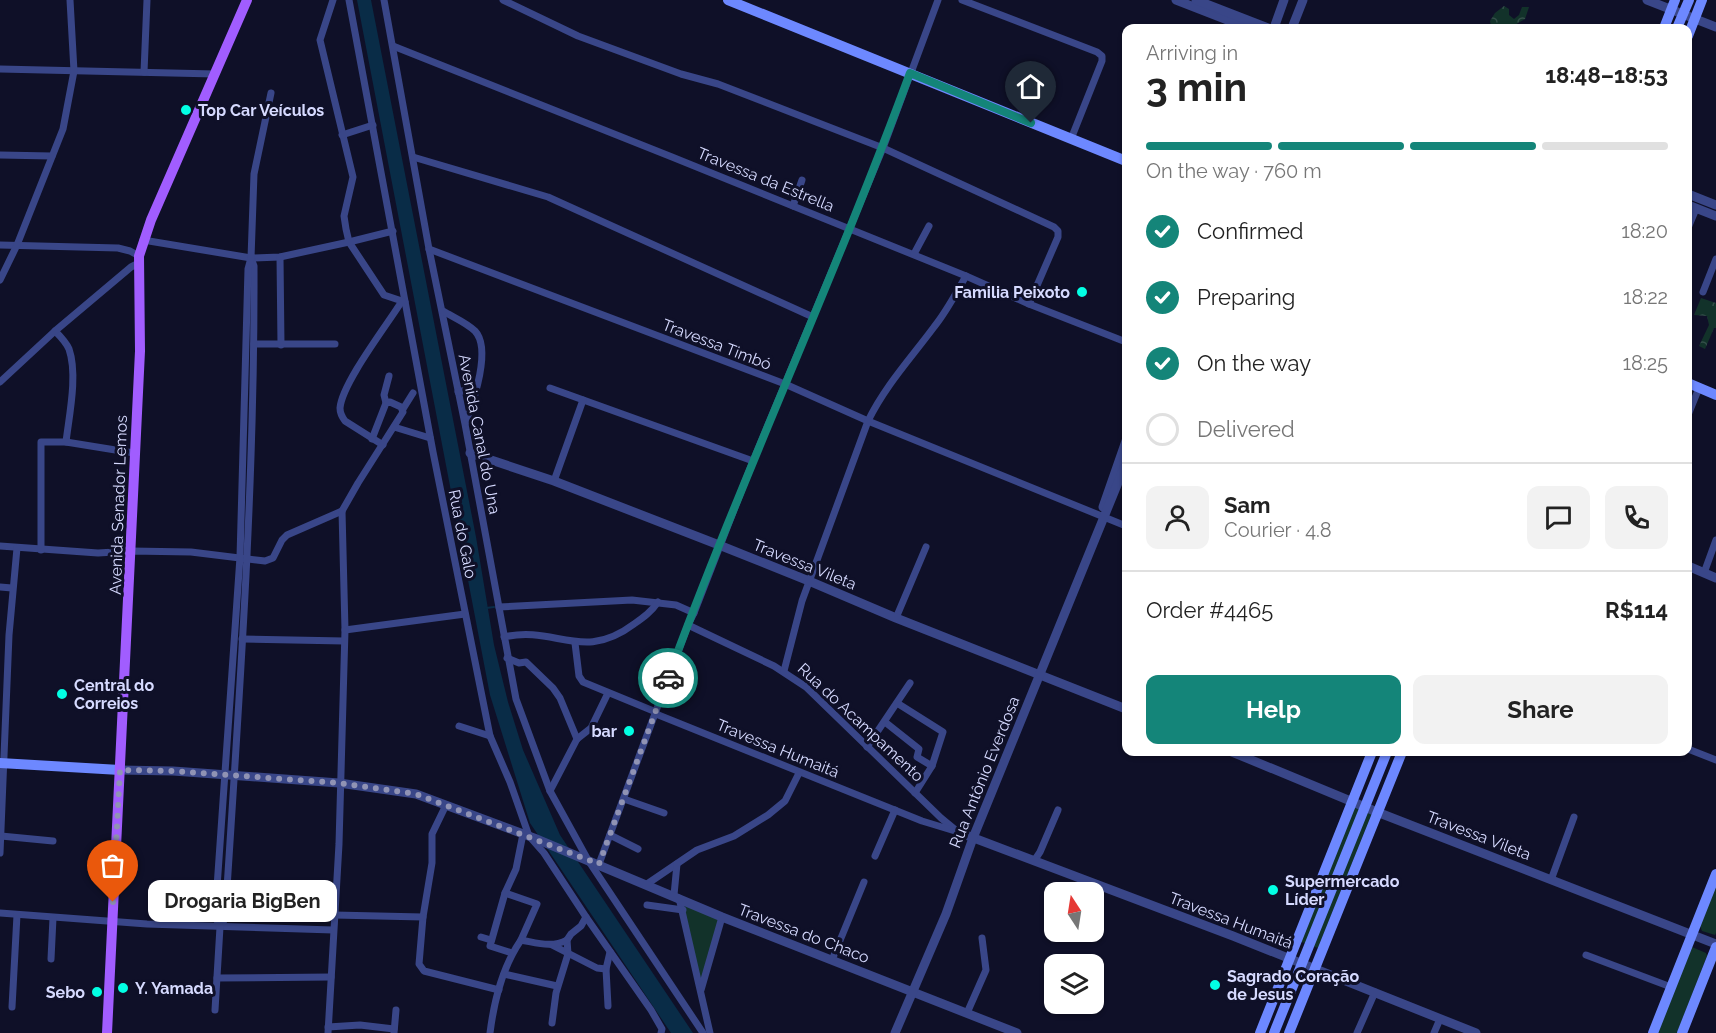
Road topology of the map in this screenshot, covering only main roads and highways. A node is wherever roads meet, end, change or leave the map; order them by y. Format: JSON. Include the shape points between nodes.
{"nodes":[{"id":1,"x":247,"y":0,"type":"edge"},
{"id":2,"x":728,"y":0,"type":"edge"},
{"id":3,"x":1689,"y":0,"type":"edge"},
{"id":4,"x":1702,"y":0,"type":"edge"},
{"id":5,"x":1673,"y":5,"type":"edge"},
{"id":6,"x":1666,"y":24,"type":"edge"},
{"id":7,"x":1679,"y":24,"type":"edge"},
{"id":8,"x":1692,"y":26,"type":"edge"},
{"id":9,"x":1122,"y":159,"type":"edge"},
{"id":10,"x":1692,"y":385,"type":"edge"},
{"id":11,"x":1715,"y":392,"type":"edge"},
{"id":12,"x":1370,"y":756,"type":"edge"},
{"id":13,"x":1385,"y":756,"type":"edge"},
{"id":14,"x":1400,"y":756,"type":"edge"},
{"id":15,"x":1,"y":763,"type":"edge"},
{"id":16,"x":120,"y":770,"type":"junction"},
{"id":17,"x":1716,"y":874,"type":"edge"},
{"id":18,"x":1716,"y":946,"type":"edge"},
{"id":19,"x":107,"y":1033,"type":"edge"},
{"id":20,"x":1260,"y":1033,"type":"edge"},
{"id":21,"x":1274,"y":1033,"type":"edge"},
{"id":22,"x":1289,"y":1033,"type":"edge"},
{"id":23,"x":1653,"y":1033,"type":"edge"},
{"id":24,"x":1682,"y":1033,"type":"edge"}],
"edges":[{"from":1,"to":16,"type":"main road","name":"Avenida Senador Lemos","via":[[143,240],[139,260],[140,351]]},
{"from":2,"to":9,"type":"main road"},
{"from":3,"to":7,"type":"main road"},
{"from":4,"to":8,"type":"main road"},
{"from":5,"to":6,"type":"main road"},
{"from":10,"to":11,"type":"main road"},
{"from":12,"to":20,"type":"main road"},
{"from":13,"to":21,"type":"main road"},
{"from":14,"to":22,"type":"main road"},
{"from":15,"to":16,"type":"main road"},
{"from":16,"to":19,"type":"main road","name":"Avenida Senador Lemos"},
{"from":17,"to":23,"type":"main road"},
{"from":18,"to":24,"type":"main road"}]}
